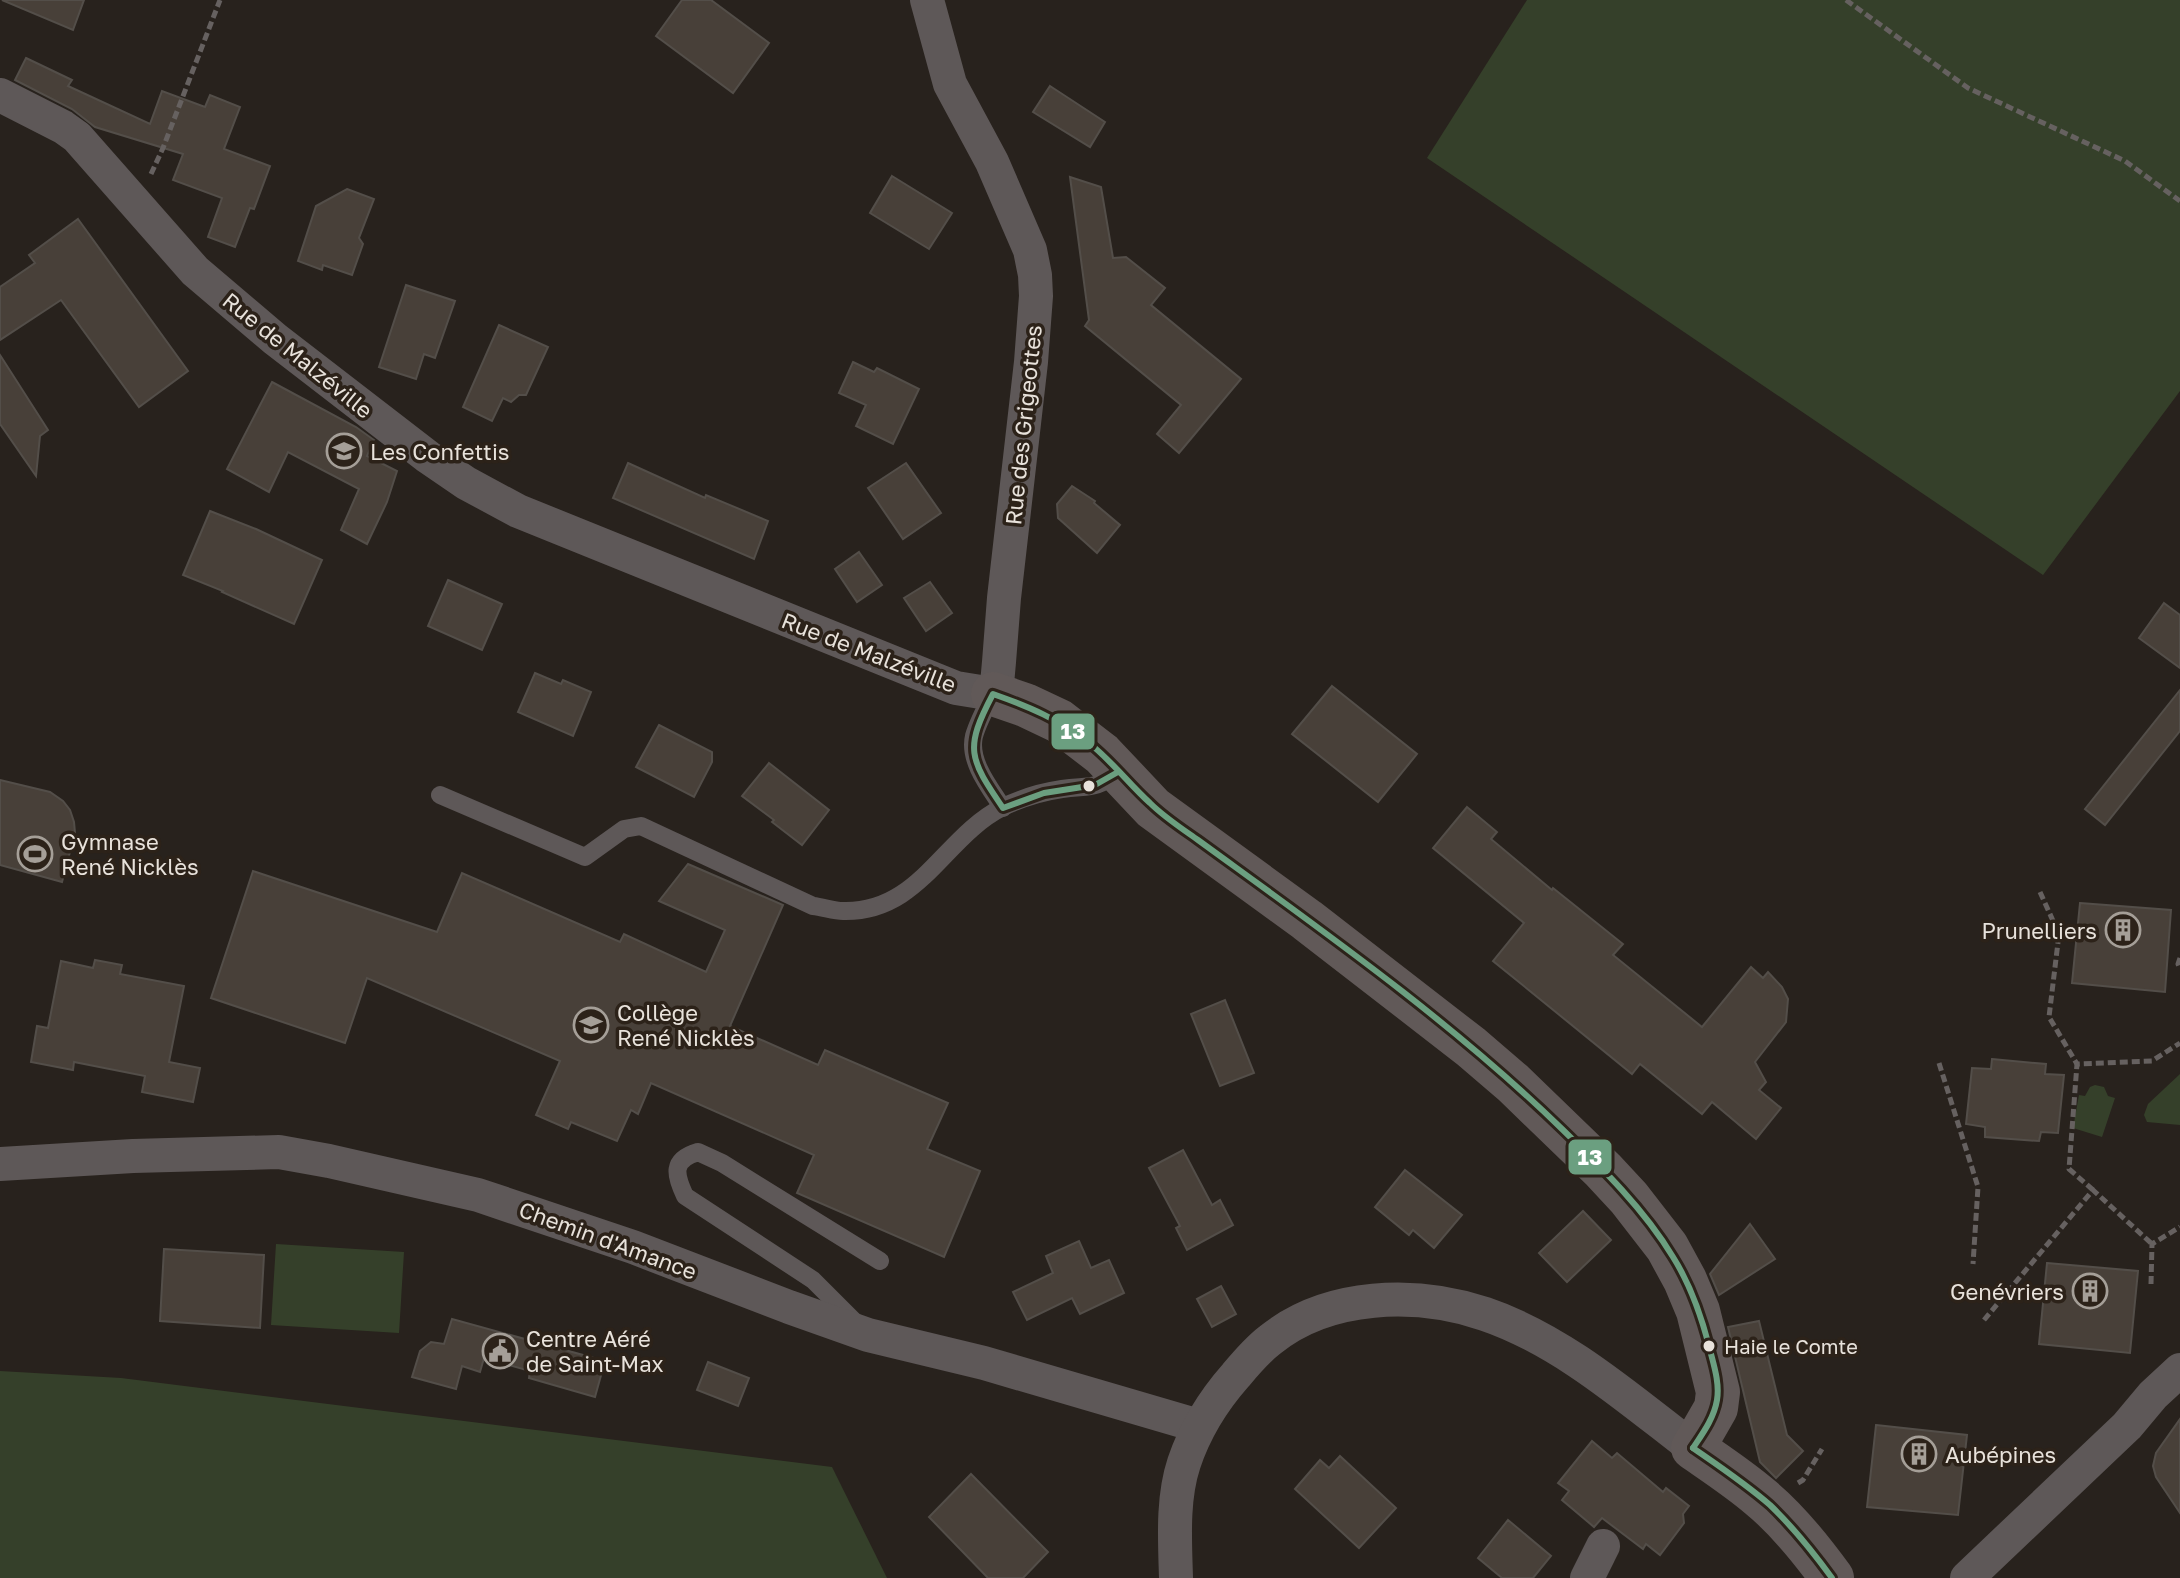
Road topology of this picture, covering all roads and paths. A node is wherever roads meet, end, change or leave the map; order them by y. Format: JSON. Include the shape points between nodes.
{"nodes":[{"id":1,"x":220,"y":0,"type":"edge"},
{"id":2,"x":927,"y":0,"type":"edge"},
{"id":3,"x":1846,"y":0,"type":"edge"},
{"id":4,"x":0,"y":95,"type":"edge"},
{"id":5,"x":2180,"y":201,"type":"edge"},
{"id":6,"x":134,"y":202,"type":"junction"},
{"id":7,"x":993,"y":694,"type":"junction"},
{"id":8,"x":1118,"y":772,"type":"junction"},
{"id":9,"x":440,"y":795,"type":"dead end"},
{"id":10,"x":1003,"y":808,"type":"junction"},
{"id":11,"x":2040,"y":892,"type":"dead end"},
{"id":12,"x":2180,"y":958,"type":"edge"},
{"id":13,"x":2180,"y":969,"type":"edge"},
{"id":14,"x":2180,"y":1043,"type":"edge"},
{"id":15,"x":1939,"y":1063,"type":"dead end"},
{"id":16,"x":2077,"y":1064,"type":"junction"},
{"id":17,"x":0,"y":1164,"type":"edge"},
{"id":18,"x":2093,"y":1190,"type":"junction"},
{"id":19,"x":2180,"y":1227,"type":"edge"},
{"id":20,"x":2152,"y":1244,"type":"junction"},
{"id":21,"x":880,"y":1261,"type":"dead end"},
{"id":22,"x":1973,"y":1264,"type":"dead end"},
{"id":23,"x":2151,"y":1284,"type":"dead end"},
{"id":24,"x":1984,"y":1320,"type":"dead end"},
{"id":25,"x":868,"y":1335,"type":"junction"},
{"id":26,"x":2180,"y":1370,"type":"edge"},
{"id":27,"x":1199,"y":1426,"type":"junction"},
{"id":28,"x":1693,"y":1448,"type":"junction"},
{"id":29,"x":1822,"y":1449,"type":"dead end"},
{"id":30,"x":1803,"y":1480,"type":"dead end"},
{"id":31,"x":1603,"y":1546,"type":"dead end"},
{"id":32,"x":1176,"y":1578,"type":"edge"},
{"id":33,"x":1587,"y":1578,"type":"edge"},
{"id":34,"x":1832,"y":1578,"type":"edge"},
{"id":35,"x":1967,"y":1578,"type":"edge"}],
"edges":[{"from":1,"to":6,"type":"path","via":[[163,148]]},
{"from":2,"to":7,"type":"street","name":"Rue des Grigeottes","via":[[950,84],[1030,250],[1036,296]]},
{"from":3,"to":5,"type":"path","via":[[1968,88],[2125,161]]},
{"from":4,"to":6,"type":"street","name":"Rue de Malzéville","via":[[77,137]]},
{"from":6,"to":7,"type":"street","name":"Rue de Malzéville","via":[[195,271],[275,339],[428,457],[493,499],[956,688]]},
{"from":7,"to":8,"type":"street","name":"Rue de Malzéville","via":[[1059,721]]},
{"from":7,"to":10,"type":"lane","via":[[972,748]]},
{"from":8,"to":10,"type":"lane","via":[[1105,783],[1033,795]]},
{"from":8,"to":28,"type":"street","name":"Rue de Malzéville","via":[[1153,808],[1416,1003],[1513,1083],[1629,1198],[1667,1247],[1698,1311],[1718,1392],[1716,1408]]},
{"from":9,"to":10,"type":"lane","via":[[585,857],[624,829],[641,826],[813,906],[842,911],[872,909],[899,898],[979,822]]},
{"from":11,"to":16,"type":"path","via":[[2059,934],[2049,1017]]},
{"from":12,"to":13,"type":"path"},
{"from":14,"to":16,"type":"path","via":[[2152,1061]]},
{"from":15,"to":22,"type":"path","via":[[1978,1187]]},
{"from":16,"to":18,"type":"path","via":[[2069,1169]]},
{"from":17,"to":25,"type":"street","name":"Chemin d'Amance","via":[[279,1152],[329,1161],[478,1195]]},
{"from":18,"to":20,"type":"path"},
{"from":18,"to":24,"type":"path"},
{"from":19,"to":20,"type":"path"},
{"from":20,"to":23,"type":"path"},
{"from":21,"to":25,"type":"lane","via":[[722,1163],[698,1152],[679,1165],[676,1178],[685,1196],[813,1280]]},
{"from":25,"to":27,"type":"street","name":"Chemin d'Amance"},
{"from":26,"to":35,"type":"street"},
{"from":27,"to":28,"type":"street","via":[[1249,1360],[1284,1330],[1340,1307],[1423,1300],[1485,1314],[1547,1343]]},
{"from":27,"to":32,"type":"street","via":[[1181,1477]]},
{"from":28,"to":34,"type":"street","via":[[1785,1520]]},
{"from":29,"to":30,"type":"path"},
{"from":31,"to":33,"type":"street"}]}
